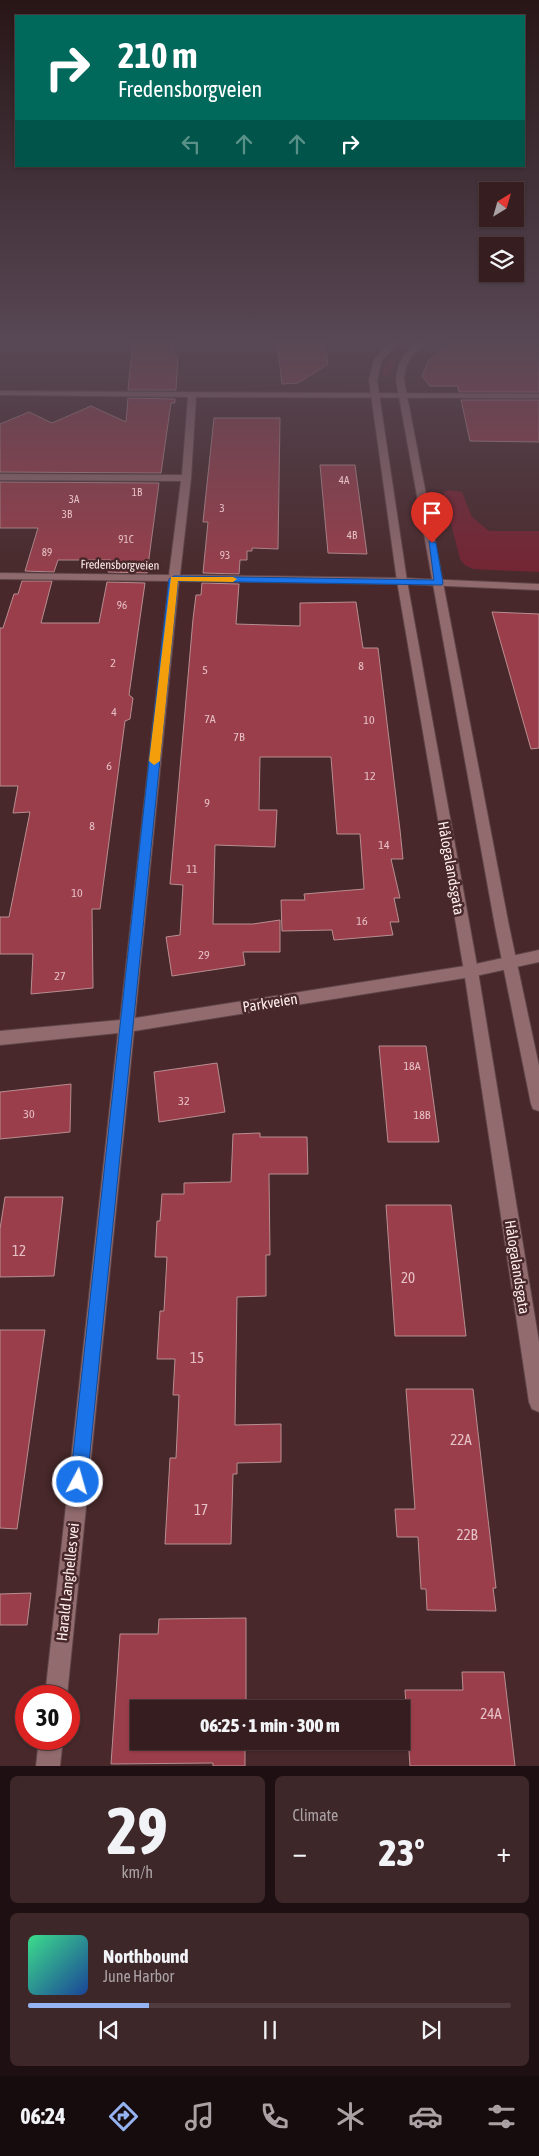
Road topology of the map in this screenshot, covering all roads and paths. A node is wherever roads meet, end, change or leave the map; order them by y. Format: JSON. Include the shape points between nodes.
{"nodes":[{"id":1,"x":190,"y":423,"type":"edge"},
{"id":2,"x":380,"y":423,"type":"edge"},
{"id":3,"x":409,"y":423,"type":"edge"},
{"id":4,"x":0,"y":477,"type":"edge"},
{"id":5,"x":186,"y":478,"type":"junction"},
{"id":6,"x":0,"y":576,"type":"edge"},
{"id":7,"x":174,"y":579,"type":"junction"},
{"id":8,"x":402,"y":581,"type":"junction"},
{"id":9,"x":439,"y":583,"type":"junction"},
{"id":10,"x":539,"y":587,"type":"edge"},
{"id":11,"x":539,"y":956,"type":"edge"},
{"id":12,"x":510,"y":962,"type":"junction"},
{"id":13,"x":471,"y":971,"type":"junction"},
{"id":14,"x":126,"y":1026,"type":"junction"},
{"id":15,"x":0,"y":1038,"type":"edge"},
{"id":16,"x":539,"y":1104,"type":"edge"},
{"id":17,"x":539,"y":1402,"type":"edge"},
{"id":18,"x":57,"y":1685,"type":"edge"},
{"id":19,"x":50,"y":1750,"type":"edge"},
{"id":20,"x":48,"y":1766,"type":"edge"}],
"edges":[{"from":1,"to":5,"type":"street","name":"Harald Langhelles vei"},
{"from":2,"to":8,"type":"street","name":"Hålogalandsgata"},
{"from":3,"to":9,"type":"street"},
{"from":4,"to":5,"type":"street"},
{"from":5,"to":7,"type":"street","name":"Harald Langhelles vei"},
{"from":6,"to":7,"type":"street","name":"Fredensborgveien"},
{"from":7,"to":8,"type":"street","name":"Fredensborgveien"},
{"from":7,"to":14,"type":"street","name":"Harald Langhelles vei"},
{"from":8,"to":9,"type":"street","name":"Fredensborgveien"},
{"from":8,"to":13,"type":"street","name":"Hålogalandsgata"},
{"from":9,"to":10,"type":"street","name":"Fredensborgveien"},
{"from":9,"to":12,"type":"street"},
{"from":11,"to":12,"type":"street","name":"Parkveien"},
{"from":12,"to":13,"type":"street","name":"Parkveien"},
{"from":12,"to":16,"type":"street"},
{"from":13,"to":14,"type":"street","name":"Parkveien"},
{"from":13,"to":17,"type":"street","name":"Hålogalandsgata"},
{"from":14,"to":15,"type":"street","name":"Parkveien"},
{"from":14,"to":18,"type":"street","name":"Harald Langhelles vei"},
{"from":19,"to":20,"type":"street"}]}
